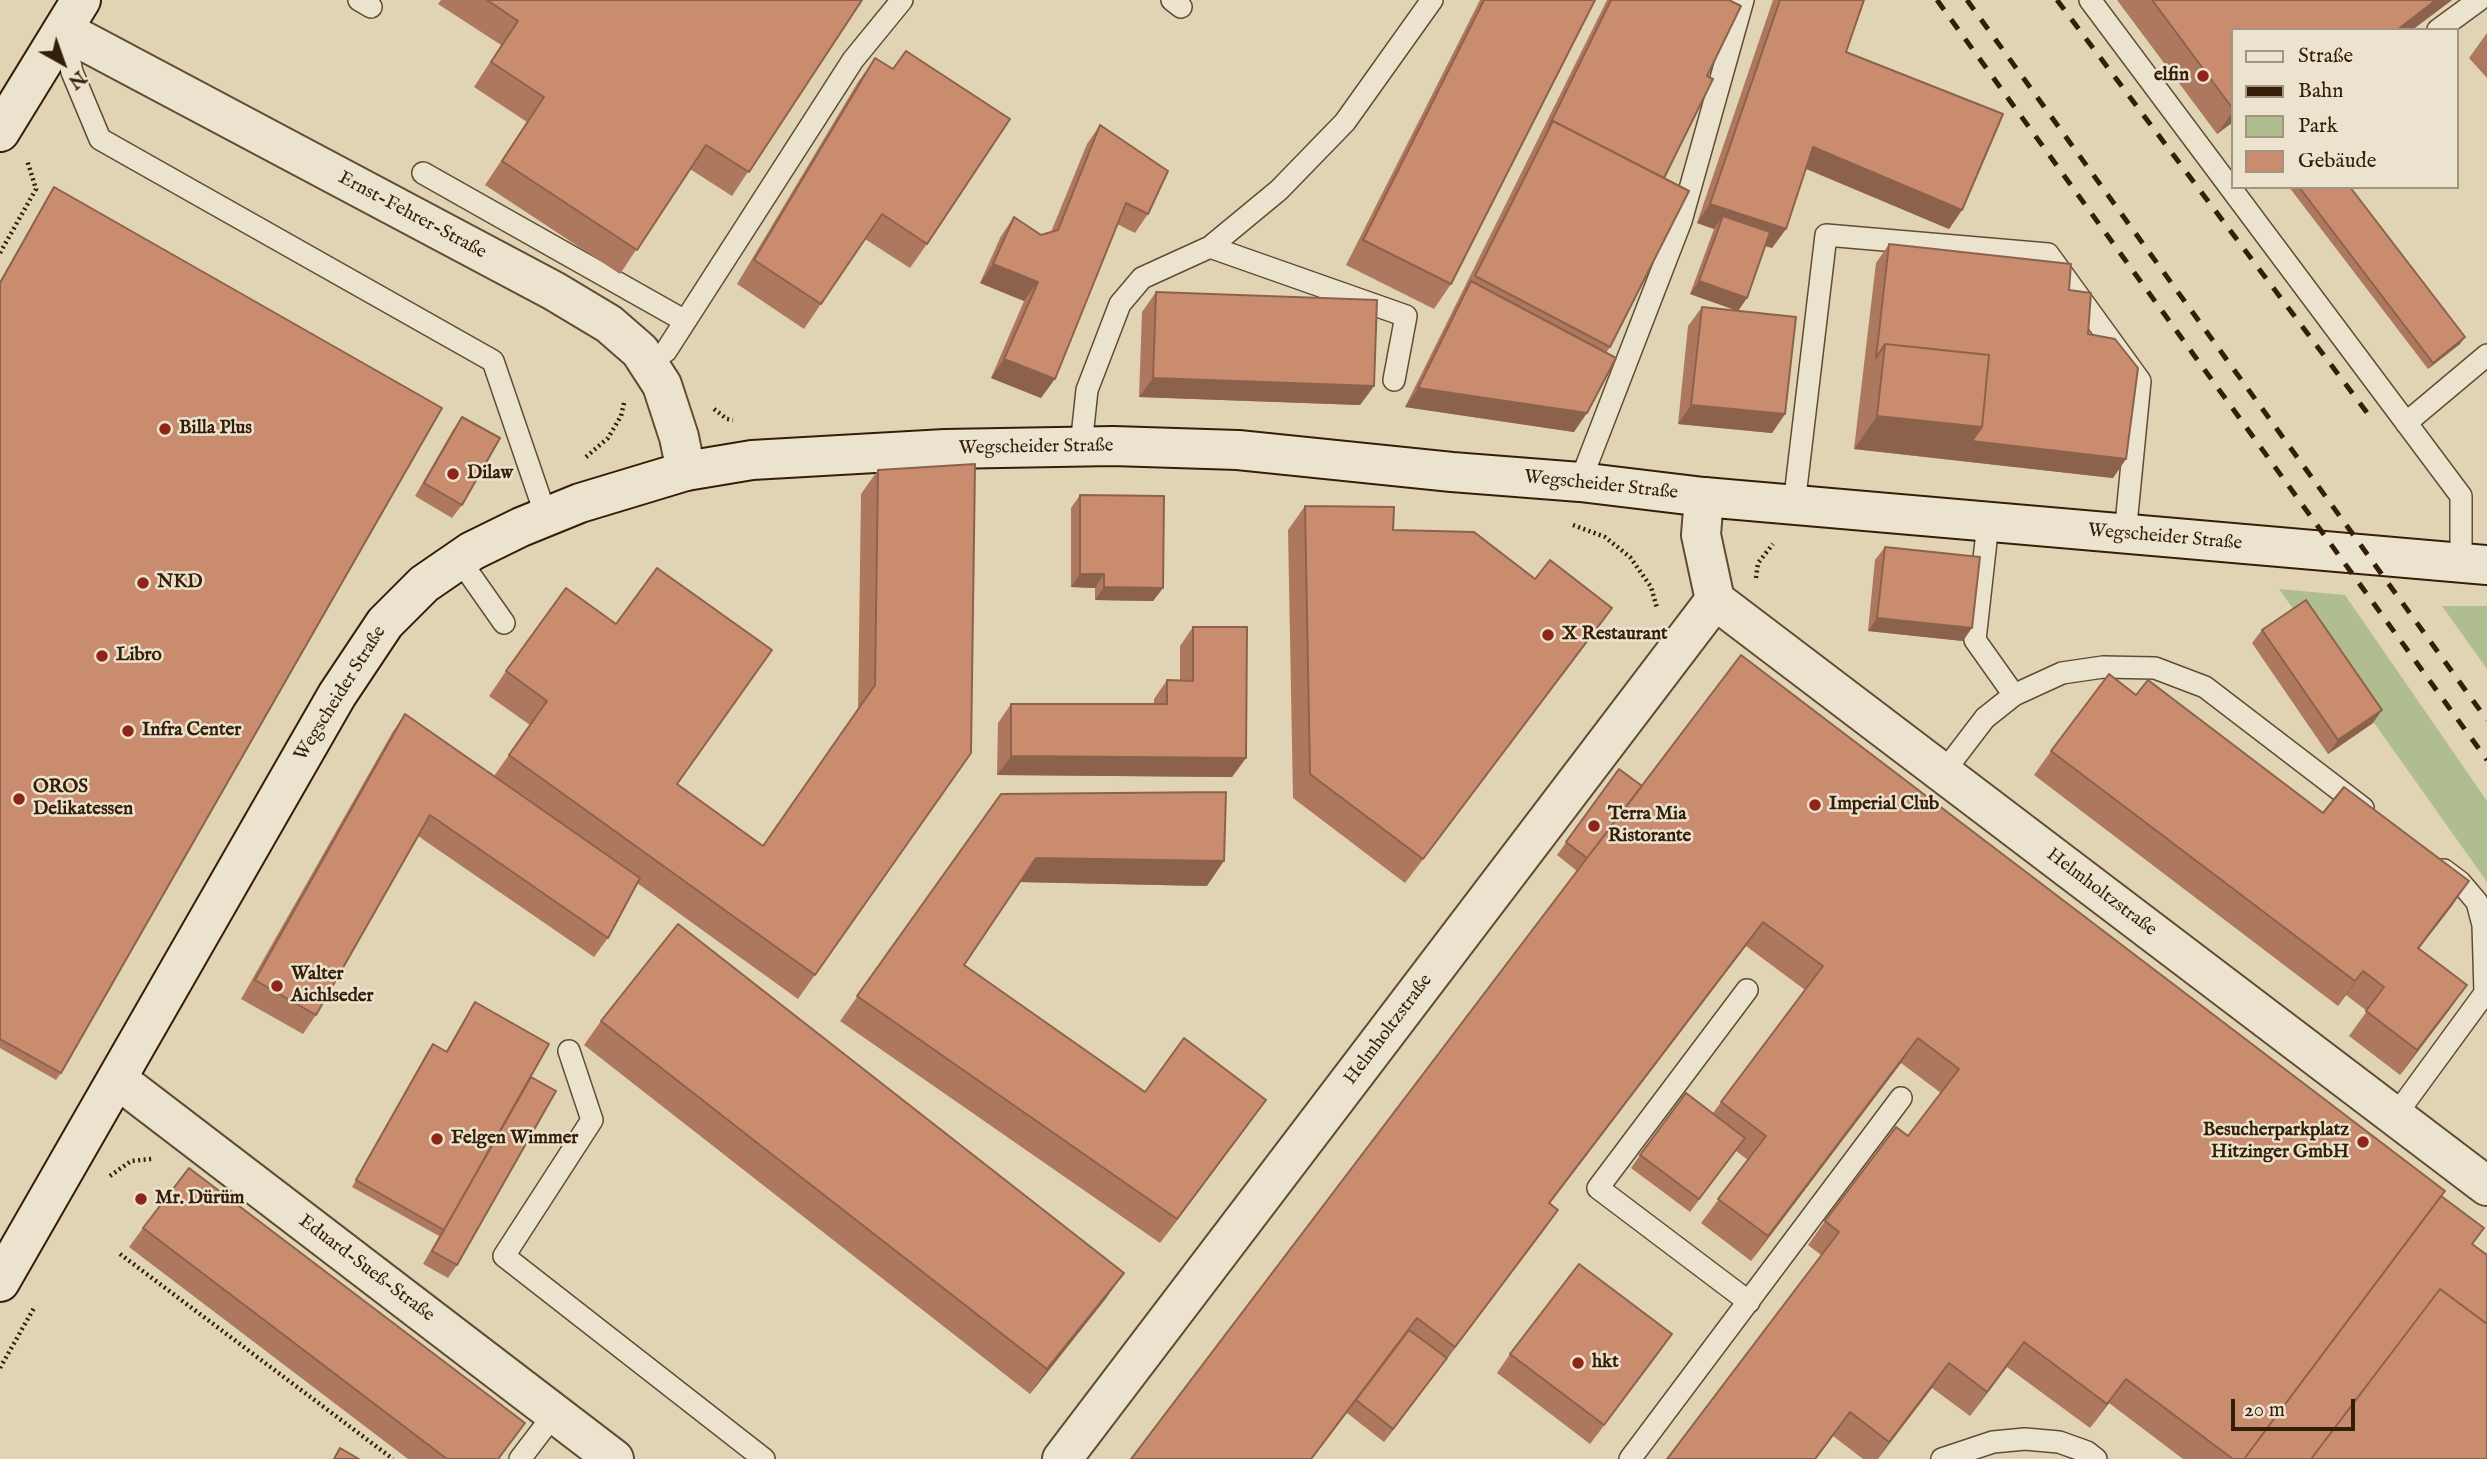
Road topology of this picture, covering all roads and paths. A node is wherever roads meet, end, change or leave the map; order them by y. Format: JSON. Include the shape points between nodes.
{"nodes":[{"id":1,"x":902,"y":0,"type":"edge"},
{"id":2,"x":1432,"y":0,"type":"edge"},
{"id":3,"x":1743,"y":0,"type":"edge"},
{"id":4,"x":2090,"y":0,"type":"edge"},
{"id":5,"x":2479,"y":0,"type":"edge"},
{"id":6,"x":72,"y":15,"type":"edge"},
{"id":7,"x":2441,"y":28,"type":"edge"},
{"id":8,"x":0,"y":132,"type":"edge"},
{"id":9,"x":423,"y":173,"type":"dead end"},
{"id":10,"x":2231,"y":183,"type":"edge"},
{"id":11,"x":2235,"y":189,"type":"edge"},
{"id":12,"x":1210,"y":247,"type":"junction"},
{"id":13,"x":685,"y":321,"type":"junction"},
{"id":14,"x":2487,"y":355,"type":"edge"},
{"id":15,"x":649,"y":364,"type":"junction"},
{"id":16,"x":1394,"y":380,"type":"dead end"},
{"id":17,"x":2406,"y":423,"type":"junction"},
{"id":18,"x":1081,"y":446,"type":"junction"},
{"id":19,"x":686,"y":471,"type":"junction"},
{"id":20,"x":1580,"y":482,"type":"junction"},
{"id":21,"x":1704,"y":497,"type":"junction"},
{"id":22,"x":1794,"y":505,"type":"junction"},
{"id":23,"x":547,"y":516,"type":"junction"},
{"id":24,"x":1562,"y":521,"type":"dead end"},
{"id":25,"x":1988,"y":523,"type":"junction"},
{"id":26,"x":2125,"y":535,"type":"junction"},
{"id":27,"x":459,"y":559,"type":"junction"},
{"id":28,"x":2474,"y":564,"type":"edge"},
{"id":29,"x":1715,"y":600,"type":"junction"},
{"id":30,"x":1658,"y":612,"type":"dead end"},
{"id":31,"x":504,"y":623,"type":"dead end"},
{"id":32,"x":2014,"y":695,"type":"junction"},
{"id":33,"x":1943,"y":773,"type":"junction"},
{"id":34,"x":2382,"y":822,"type":"edge"},
{"id":35,"x":2426,"y":856,"type":"edge"},
{"id":36,"x":1747,"y":990,"type":"dead end"},
{"id":37,"x":2486,"y":995,"type":"edge"},
{"id":38,"x":569,"y":1051,"type":"dead end"},
{"id":39,"x":117,"y":1079,"type":"junction"},
{"id":40,"x":1901,"y":1098,"type":"edge"},
{"id":41,"x":2395,"y":1116,"type":"junction"},
{"id":42,"x":161,"y":1161,"type":"dead end"},
{"id":43,"x":103,"y":1185,"type":"dead end"},
{"id":44,"x":2487,"y":1186,"type":"edge"},
{"id":45,"x":120,"y":1254,"type":"dead end"},
{"id":46,"x":0,"y":1282,"type":"edge"},
{"id":47,"x":40,"y":1297,"type":"dead end"},
{"id":48,"x":1749,"y":1302,"type":"junction"},
{"id":49,"x":0,"y":1368,"type":"edge"},
{"id":50,"x":555,"y":1413,"type":"junction"},
{"id":51,"x":393,"y":1459,"type":"edge"},
{"id":52,"x":520,"y":1459,"type":"edge"},
{"id":53,"x":614,"y":1459,"type":"edge"},
{"id":54,"x":764,"y":1459,"type":"edge"},
{"id":55,"x":1062,"y":1459,"type":"edge"},
{"id":56,"x":1630,"y":1459,"type":"edge"},
{"id":57,"x":1942,"y":1459,"type":"edge"},
{"id":58,"x":2096,"y":1459,"type":"edge"}],
"edges":[{"from":1,"to":13,"type":"lane","via":[[853,60]]},
{"from":2,"to":12,"type":"lane","via":[[1345,122],[1279,190]]},
{"from":3,"to":20,"type":"lane","via":[[1681,221]]},
{"from":4,"to":10,"type":"lane"},
{"from":5,"to":7,"type":"lane"},
{"from":6,"to":8,"type":"street"},
{"from":6,"to":15,"type":"street","name":"Ernst-Fehrer-Straße","via":[[609,324]]},
{"from":6,"to":23,"type":"lane","via":[[72,72],[100,139],[493,361]]},
{"from":9,"to":13,"type":"lane"},
{"from":11,"to":17,"type":"lane"},
{"from":12,"to":16,"type":"lane","via":[[1406,316]]},
{"from":12,"to":18,"type":"lane","via":[[1142,278],[1120,304],[1087,390]]},
{"from":13,"to":15,"type":"lane","via":[[666,351]]},
{"from":14,"to":17,"type":"lane"},
{"from":15,"to":19,"type":"street","name":"Ernst-Fehrer-Straße","via":[[662,386]]},
{"from":17,"to":28,"type":"lane","via":[[2461,496]]},
{"from":18,"to":19,"type":"street","name":"Wegscheider Straße","via":[[817,455]]},
{"from":18,"to":20,"type":"street","name":"Wegscheider Straße","via":[[1238,450]]},
{"from":19,"to":23,"type":"street","name":"Wegscheider Straße"},
{"from":20,"to":21,"type":"street","name":"Wegscheider Straße"},
{"from":21,"to":22,"type":"street","name":"Wegscheider Straße"},
{"from":21,"to":29,"type":"street","via":[[1701,535]]},
{"from":22,"to":25,"type":"street","name":"Wegscheider Straße"},
{"from":22,"to":26,"type":"lane","via":[[1826,235],[2048,254],[2140,381]]},
{"from":23,"to":27,"type":"street","name":"Wegscheider Straße"},
{"from":24,"to":30,"type":"path","via":[[1605,537],[1630,557],[1651,587]]},
{"from":25,"to":26,"type":"street","name":"Wegscheider Straße"},
{"from":25,"to":32,"type":"lane","via":[[1975,640]]},
{"from":26,"to":28,"type":"street","name":"Wegscheider Straße"},
{"from":27,"to":31,"type":"lane"},
{"from":27,"to":39,"type":"street","name":"Wegscheider Straße","via":[[424,584],[385,623],[337,695]]},
{"from":29,"to":33,"type":"street","name":"Helmholtzstraße"},
{"from":29,"to":55,"type":"street","name":"Helmholtzstraße"},
{"from":32,"to":33,"type":"lane","via":[[1985,718]]},
{"from":32,"to":34,"type":"lane","via":[[2062,673],[2103,667],[2155,668],[2205,687]]},
{"from":33,"to":41,"type":"street","name":"Helmholtzstraße"},
{"from":35,"to":37,"type":"lane","via":[[2477,902],[2483,925]]},
{"from":36,"to":48,"type":"lane","via":[[1598,1188]]},
{"from":37,"to":41,"type":"lane"},
{"from":38,"to":54,"type":"lane","via":[[592,1120],[504,1256]]},
{"from":39,"to":46,"type":"street","name":"Wegscheider Straße"},
{"from":39,"to":50,"type":"street","name":"Eduard-Sueß-Straße"},
{"from":40,"to":48,"type":"lane"},
{"from":41,"to":44,"type":"street","name":"Helmholtzstraße"},
{"from":42,"to":43,"type":"path","via":[[131,1161]]},
{"from":45,"to":51,"type":"path"},
{"from":47,"to":49,"type":"path"},
{"from":48,"to":56,"type":"lane"},
{"from":50,"to":52,"type":"lane"},
{"from":50,"to":53,"type":"street","name":"Eduard-Sueß-Straße"},
{"from":57,"to":58,"type":"lane","via":[[1993,1442],[2025,1439],[2059,1442]]}]}
